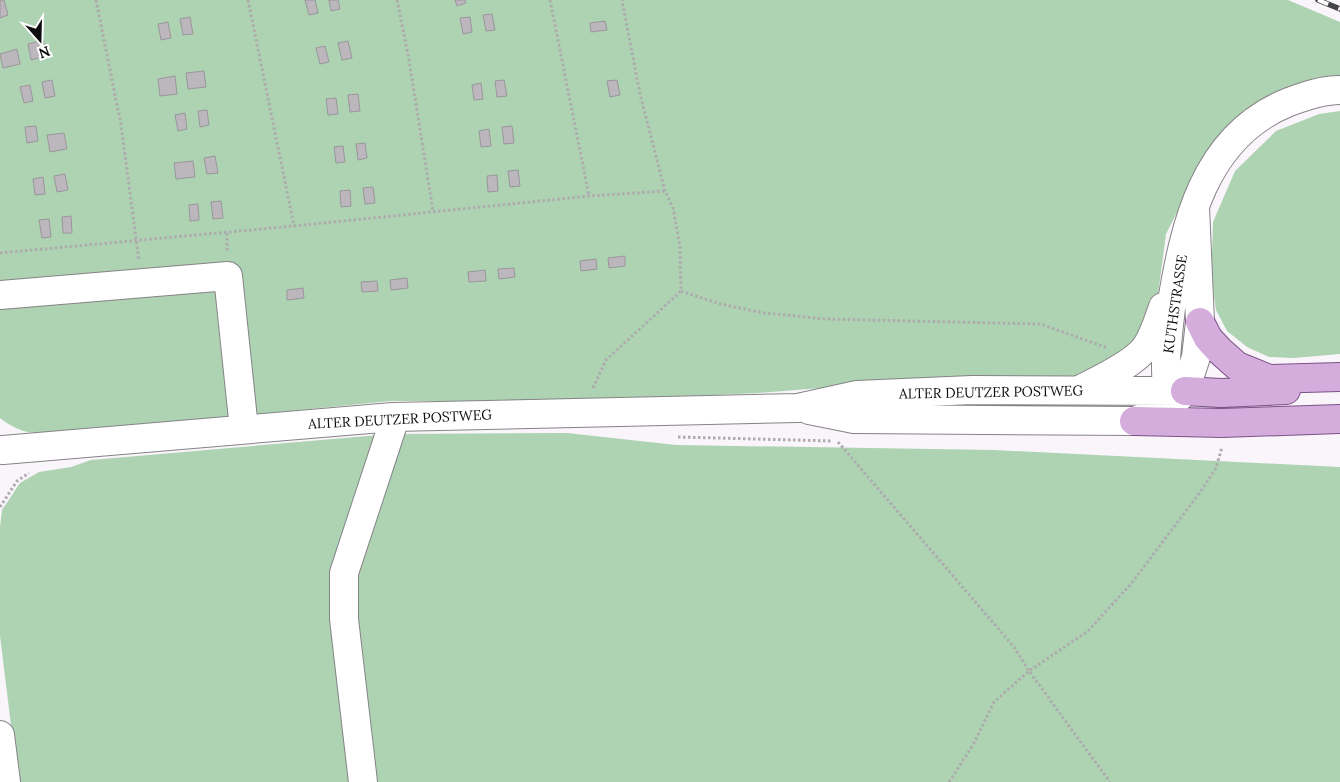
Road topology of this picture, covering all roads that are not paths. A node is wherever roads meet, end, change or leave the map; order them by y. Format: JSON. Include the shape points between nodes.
{"nodes":[{"id":1,"x":1340,"y":90,"type":"edge"},
{"id":2,"x":1195,"y":207,"type":"junction"},
{"id":3,"x":1180,"y":256,"type":"junction"},
{"id":4,"x":0,"y":295,"type":"edge"},
{"id":5,"x":1200,"y":322,"type":"junction"},
{"id":6,"x":1340,"y":377,"type":"edge"},
{"id":7,"x":1340,"y":384,"type":"edge"},
{"id":8,"x":1079,"y":390,"type":"junction"},
{"id":9,"x":1176,"y":394,"type":"junction"},
{"id":10,"x":798,"y":408,"type":"junction"},
{"id":11,"x":394,"y":417,"type":"junction"},
{"id":12,"x":1340,"y":419,"type":"edge"},
{"id":13,"x":1134,"y":421,"type":"junction"},
{"id":14,"x":244,"y":429,"type":"junction"},
{"id":15,"x":1220,"y":435,"type":"junction"},
{"id":16,"x":1,"y":454,"type":"edge"},
{"id":17,"x":0,"y":735,"type":"edge"},
{"id":18,"x":6,"y":782,"type":"edge"},
{"id":19,"x":363,"y":782,"type":"edge"}],
"edges":[{"from":1,"to":2,"type":"street","name":"KUTHSTRASSE","via":[[1307,95],[1255,120],[1228,145],[1208,175]]},
{"from":2,"to":3,"type":"street","name":"KUTHSTRASSE"},
{"from":2,"to":5,"type":"street","name":"KUTHSTRASSE"},
{"from":3,"to":8,"type":"street","via":[[1145,349],[1121,368]]},
{"from":3,"to":9,"type":"street","name":"KUTHSTRASSE","via":[[1169,322],[1166,380]]},
{"from":4,"to":14,"type":"street","via":[[228,276]]},
{"from":5,"to":6,"type":"main road","via":[[1208,338],[1237,366],[1269,379]]},
{"from":5,"to":9,"type":"street","name":"KUTHSTRASSE","via":[[1196,357]]},
{"from":7,"to":9,"type":"main road","via":[[1306,389]]},
{"from":8,"to":9,"type":"street","name":"ALTER DEUTZER POSTWEG"},
{"from":8,"to":10,"type":"street","name":"ALTER DEUTZER POSTWEG","via":[[858,395]]},
{"from":9,"to":13,"type":"street","via":[[1168,408]]},
{"from":9,"to":15,"type":"main road"},
{"from":10,"to":11,"type":"street","name":"ALTER DEUTZER POSTWEG"},
{"from":10,"to":13,"type":"street","name":"ALTER DEUTZER POSTWEG","via":[[854,419]]},
{"from":11,"to":14,"type":"street","name":"ALTER DEUTZER POSTWEG"},
{"from":11,"to":19,"type":"street","via":[[344,572],[344,619]]},
{"from":12,"to":15,"type":"main road"},
{"from":13,"to":15,"type":"main road"},
{"from":14,"to":16,"type":"street","name":"ALTER DEUTZER POSTWEG"},
{"from":17,"to":18,"type":"street"}]}
